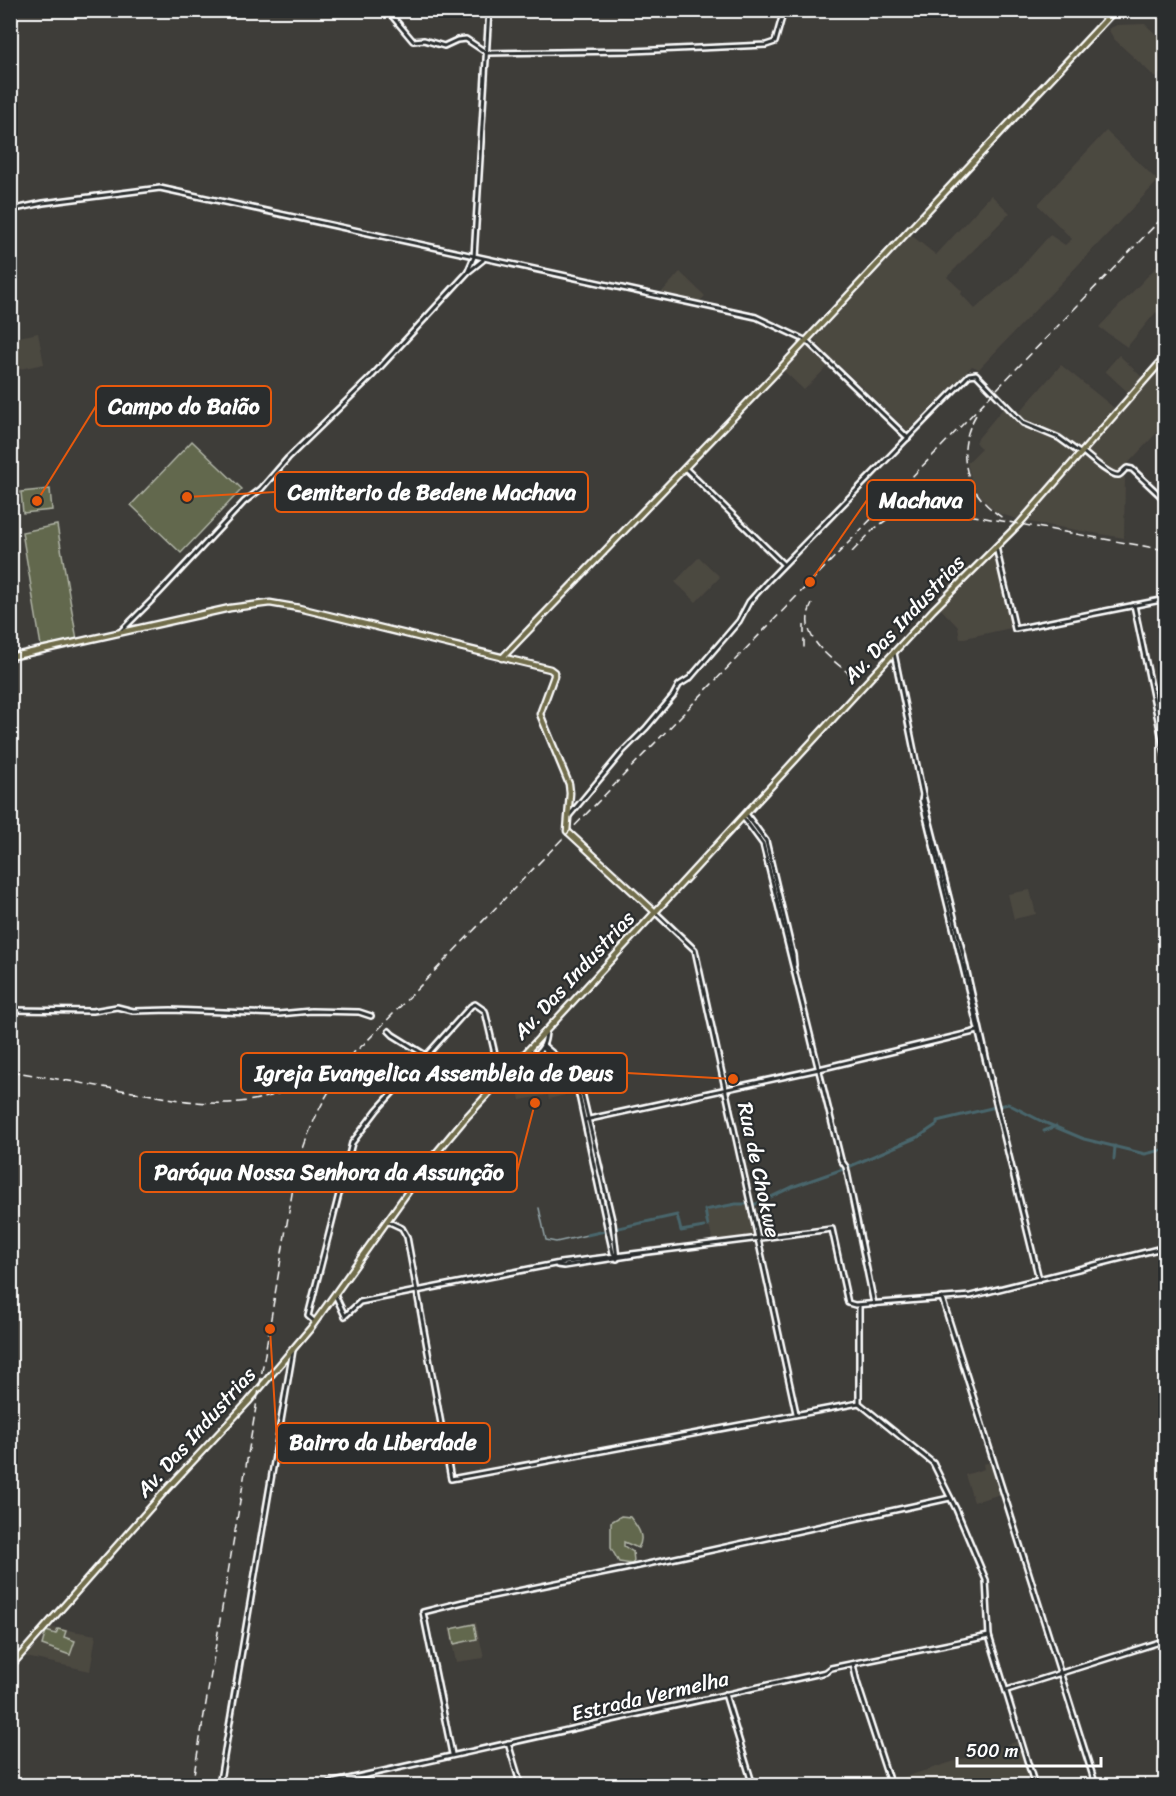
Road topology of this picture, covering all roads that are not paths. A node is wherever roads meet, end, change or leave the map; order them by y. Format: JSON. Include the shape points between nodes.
{"nodes":[{"id":1,"x":387,"y":10,"type":"edge"},
{"id":2,"x":489,"y":10,"type":"edge"},
{"id":3,"x":784,"y":10,"type":"edge"},
{"id":4,"x":1115,"y":10,"type":"edge"},
{"id":5,"x":487,"y":53,"type":"junction"},
{"id":6,"x":10,"y":210,"type":"edge"},
{"id":7,"x":474,"y":257,"type":"junction"},
{"id":8,"x":484,"y":259,"type":"junction"},
{"id":9,"x":468,"y":272,"type":"junction"},
{"id":10,"x":807,"y":341,"type":"junction"},
{"id":11,"x":1166,"y":356,"type":"edge"},
{"id":12,"x":908,"y":438,"type":"junction"},
{"id":13,"x":1081,"y":453,"type":"junction"},
{"id":14,"x":685,"y":468,"type":"junction"},
{"id":15,"x":1166,"y":501,"type":"edge"},
{"id":16,"x":996,"y":546,"type":"junction"},
{"id":17,"x":783,"y":564,"type":"junction"},
{"id":18,"x":1166,"y":599,"type":"edge"},
{"id":19,"x":1134,"y":605,"type":"junction"},
{"id":20,"x":118,"y":634,"type":"junction"},
{"id":21,"x":894,"y":653,"type":"junction"},
{"id":22,"x":10,"y":657,"type":"edge"},
{"id":23,"x":502,"y":658,"type":"junction"},
{"id":24,"x":889,"y":658,"type":"junction"},
{"id":25,"x":896,"y":665,"type":"junction"},
{"id":26,"x":1166,"y":712,"type":"edge"},
{"id":27,"x":1157,"y":714,"type":"junction"},
{"id":28,"x":1166,"y":758,"type":"edge"},
{"id":29,"x":568,"y":816,"type":"junction"},
{"id":30,"x":744,"y":816,"type":"junction"},
{"id":31,"x":655,"y":912,"type":"junction"},
{"id":32,"x":10,"y":1010,"type":"edge"},
{"id":33,"x":371,"y":1016,"type":"dead end"},
{"id":34,"x":978,"y":1028,"type":"junction"},
{"id":35,"x":389,"y":1030,"type":"dead end"},
{"id":36,"x":546,"y":1032,"type":"junction"},
{"id":37,"x":543,"y":1047,"type":"junction"},
{"id":38,"x":529,"y":1049,"type":"junction"},
{"id":39,"x":427,"y":1056,"type":"junction"},
{"id":40,"x":819,"y":1069,"type":"junction"},
{"id":41,"x":501,"y":1080,"type":"junction"},
{"id":42,"x":726,"y":1089,"type":"junction"},
{"id":43,"x":586,"y":1120,"type":"junction"},
{"id":44,"x":387,"y":1221,"type":"junction"},
{"id":45,"x":758,"y":1239,"type":"junction"},
{"id":46,"x":1166,"y":1247,"type":"edge"},
{"id":47,"x":616,"y":1257,"type":"junction"},
{"id":48,"x":1039,"y":1279,"type":"junction"},
{"id":49,"x":415,"y":1291,"type":"junction"},
{"id":50,"x":334,"y":1294,"type":"junction"},
{"id":51,"x":942,"y":1298,"type":"junction"},
{"id":52,"x":874,"y":1304,"type":"junction"},
{"id":53,"x":859,"y":1305,"type":"junction"},
{"id":54,"x":315,"y":1322,"type":"junction"},
{"id":55,"x":294,"y":1348,"type":"junction"},
{"id":56,"x":859,"y":1403,"type":"junction"},
{"id":57,"x":796,"y":1414,"type":"junction"},
{"id":58,"x":950,"y":1498,"type":"junction"},
{"id":59,"x":989,"y":1636,"type":"junction"},
{"id":60,"x":1166,"y":1640,"type":"edge"},
{"id":61,"x":853,"y":1664,"type":"junction"},
{"id":62,"x":10,"y":1667,"type":"edge"},
{"id":63,"x":1059,"y":1673,"type":"junction"},
{"id":64,"x":1006,"y":1690,"type":"junction"},
{"id":65,"x":725,"y":1694,"type":"junction"},
{"id":66,"x":508,"y":1743,"type":"junction"},
{"id":67,"x":452,"y":1755,"type":"junction"},
{"id":68,"x":219,"y":1785,"type":"edge"},
{"id":69,"x":317,"y":1785,"type":"edge"},
{"id":70,"x":521,"y":1785,"type":"edge"},
{"id":71,"x":753,"y":1785,"type":"edge"},
{"id":72,"x":891,"y":1785,"type":"edge"},
{"id":73,"x":1035,"y":1785,"type":"edge"},
{"id":74,"x":1096,"y":1785,"type":"edge"}],
"edges":[{"from":1,"to":5,"type":"street","via":[[413,41],[444,46],[466,39]]},
{"from":2,"to":5,"type":"street"},
{"from":3,"to":5,"type":"street","via":[[775,42],[766,45]]},
{"from":4,"to":10,"type":"main road"},
{"from":5,"to":7,"type":"street"},
{"from":6,"to":7,"type":"street","via":[[159,188]]},
{"from":7,"to":8,"type":"street"},
{"from":7,"to":9,"type":"street"},
{"from":8,"to":9,"type":"street"},
{"from":8,"to":10,"type":"street","via":[[756,317]]},
{"from":9,"to":20,"type":"street","via":[[372,376]]},
{"from":10,"to":12,"type":"street"},
{"from":10,"to":14,"type":"main road"},
{"from":11,"to":13,"type":"main road","name":"Av. Das Industrias"},
{"from":12,"to":13,"type":"street","via":[[973,373],[1023,423],[1059,438]]},
{"from":12,"to":17,"type":"street"},
{"from":13,"to":15,"type":"street","via":[[1116,475],[1132,469]]},
{"from":13,"to":16,"type":"main road","name":"Av. Das Industrias"},
{"from":14,"to":17,"type":"street"},
{"from":14,"to":23,"type":"main road"},
{"from":16,"to":19,"type":"street","via":[[1015,629]]},
{"from":16,"to":21,"type":"main road","name":"Av. Das Industrias"},
{"from":17,"to":29,"type":"street","via":[[749,602],[740,621]]},
{"from":18,"to":19,"type":"street"},
{"from":19,"to":27,"type":"street"},
{"from":20,"to":22,"type":"main road"},
{"from":20,"to":23,"type":"main road","via":[[270,603]]},
{"from":21,"to":24,"type":"main road","name":"Av. Das Industrias"},
{"from":21,"to":25,"type":"street"},
{"from":23,"to":29,"type":"main road","via":[[554,672],[540,714],[569,784]]},
{"from":24,"to":25,"type":"street"},
{"from":24,"to":30,"type":"main road","name":"Av. Das Industrias"},
{"from":25,"to":34,"type":"street"},
{"from":26,"to":27,"type":"street"},
{"from":27,"to":28,"type":"street"},
{"from":29,"to":31,"type":"main road","via":[[567,831]]},
{"from":30,"to":31,"type":"main road","name":"Av. Das Industrias"},
{"from":30,"to":40,"type":"street","via":[[763,844],[794,955]]},
{"from":31,"to":36,"type":"main road","name":"Av. Das Industrias"},
{"from":31,"to":42,"type":"street","name":"Rua de Chokwe","via":[[695,950]]},
{"from":32,"to":33,"type":"street","via":[[93,1011],[117,1007],[133,1011],[275,1014],[359,1012]]},
{"from":34,"to":40,"type":"street"},
{"from":34,"to":48,"type":"street"},
{"from":35,"to":39,"type":"street"},
{"from":36,"to":37,"type":"street"},
{"from":36,"to":38,"type":"main road","name":"Av. Das Industrias"},
{"from":37,"to":38,"type":"street","via":[[535,1056]]},
{"from":37,"to":43,"type":"street","via":[[580,1076],[577,1080]]},
{"from":38,"to":41,"type":"main road","name":"Av. Das Industrias"},
{"from":39,"to":41,"type":"street","via":[[475,1004],[485,1011]]},
{"from":39,"to":54,"type":"street","via":[[354,1139],[309,1311]]},
{"from":40,"to":42,"type":"street"},
{"from":40,"to":52,"type":"street","via":[[846,1168]]},
{"from":41,"to":44,"type":"main road","name":"Av. Das Industrias","via":[[435,1153]]},
{"from":42,"to":43,"type":"street"},
{"from":42,"to":45,"type":"street","name":"Rua de Chokwe"},
{"from":43,"to":47,"type":"street","via":[[613,1224]]},
{"from":44,"to":49,"type":"street","via":[[402,1228],[407,1237]]},
{"from":44,"to":50,"type":"main road","name":"Av. Das Industrias"},
{"from":45,"to":47,"type":"street"},
{"from":45,"to":53,"type":"street","via":[[832,1229],[848,1301],[850,1305]]},
{"from":45,"to":57,"type":"street","name":"Rua de Chokwe"},
{"from":46,"to":48,"type":"street"},
{"from":47,"to":49,"type":"street","via":[[522,1269]]},
{"from":48,"to":51,"type":"street","via":[[971,1296]]},
{"from":49,"to":50,"type":"street","via":[[357,1303],[345,1316]]},
{"from":49,"to":57,"type":"street","via":[[451,1479]]},
{"from":50,"to":54,"type":"main road","name":"Av. Das Industrias"},
{"from":51,"to":52,"type":"street"},
{"from":51,"to":63,"type":"street"},
{"from":52,"to":53,"type":"street"},
{"from":53,"to":56,"type":"street"},
{"from":54,"to":55,"type":"main road","name":"Av. Das Industrias"},
{"from":55,"to":62,"type":"main road","name":"Av. Das Industrias"},
{"from":55,"to":68,"type":"street"},
{"from":56,"to":57,"type":"street"},
{"from":56,"to":58,"type":"street","via":[[933,1464]]},
{"from":58,"to":59,"type":"street","via":[[986,1580]]},
{"from":58,"to":67,"type":"street","via":[[423,1612]]},
{"from":59,"to":61,"type":"street","name":"Estrada Vermelha"},
{"from":59,"to":64,"type":"street"},
{"from":60,"to":63,"type":"street"},
{"from":61,"to":65,"type":"street","name":"Estrada Vermelha"},
{"from":61,"to":72,"type":"street"},
{"from":63,"to":64,"type":"street"},
{"from":63,"to":74,"type":"street"},
{"from":64,"to":73,"type":"street"},
{"from":65,"to":66,"type":"street","name":"Estrada Vermelha"},
{"from":65,"to":71,"type":"street"},
{"from":66,"to":67,"type":"street","name":"Estrada Vermelha"},
{"from":66,"to":70,"type":"street"},
{"from":67,"to":69,"type":"street","name":"Estrada Vermelha"}]}
